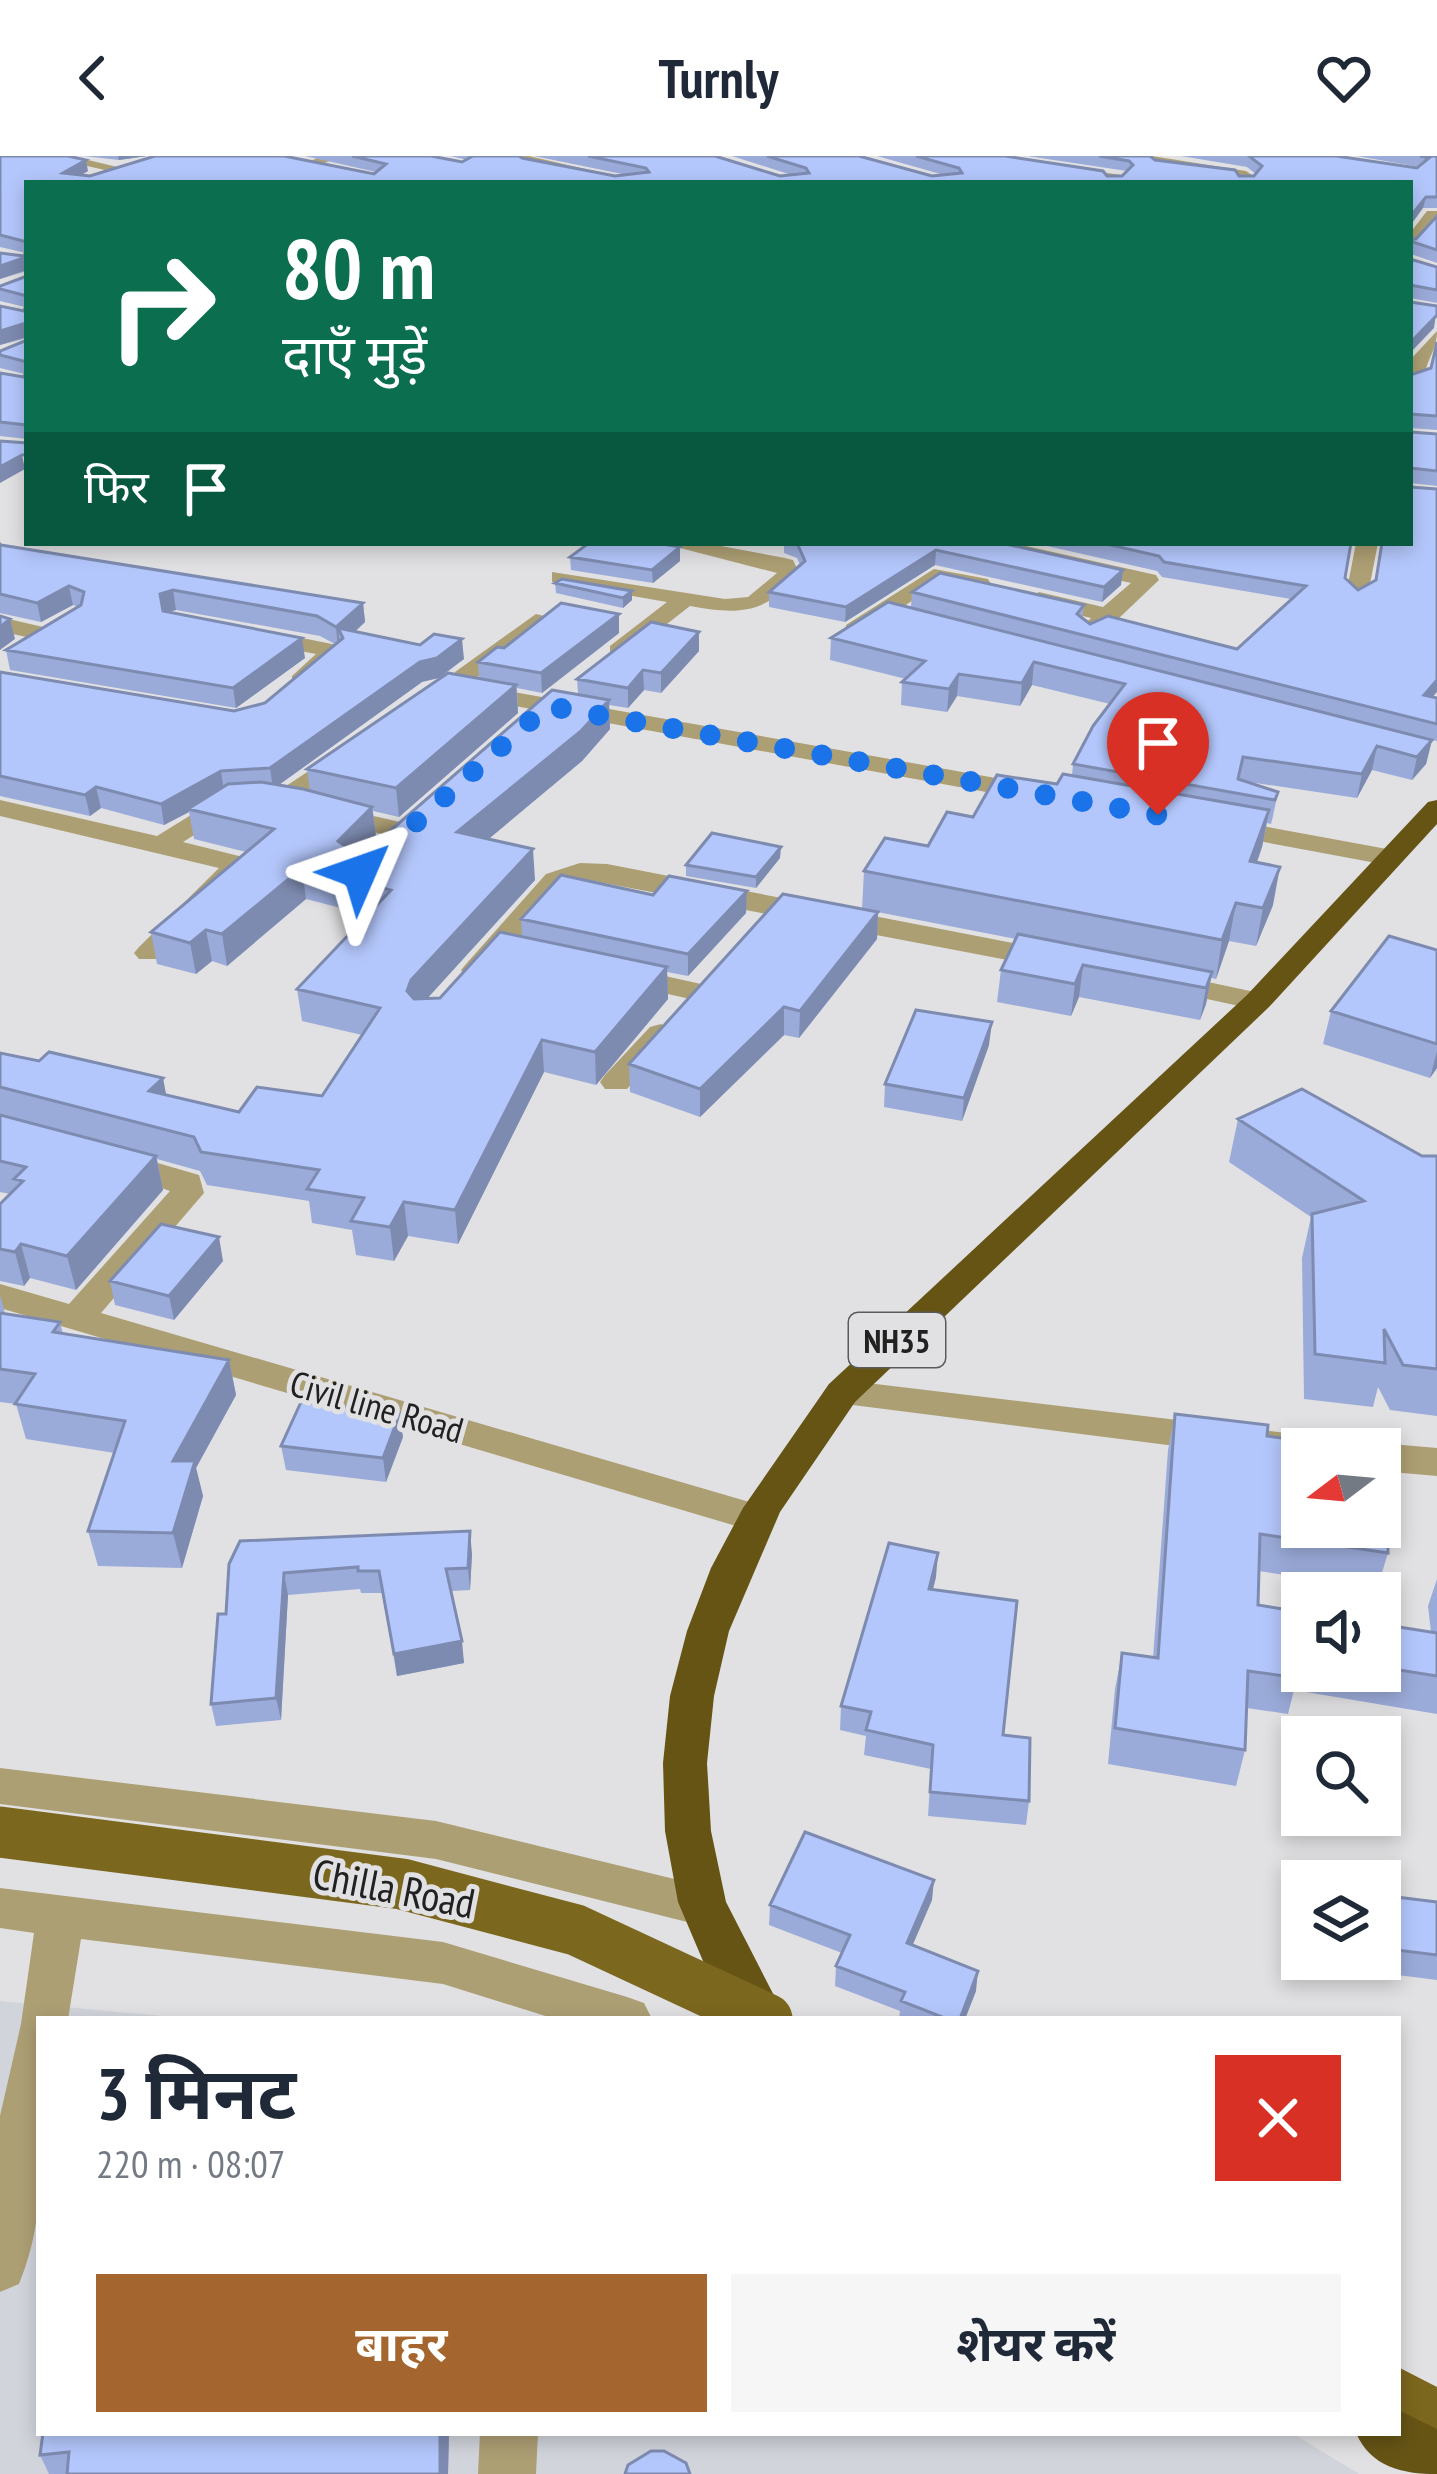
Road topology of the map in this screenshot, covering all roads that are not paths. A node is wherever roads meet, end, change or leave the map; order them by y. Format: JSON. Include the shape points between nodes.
{"nodes":[{"id":1,"x":50,"y":156,"type":"edge"},
{"id":2,"x":336,"y":156,"type":"edge"},
{"id":3,"x":521,"y":156,"type":"edge"},
{"id":4,"x":964,"y":156,"type":"edge"},
{"id":5,"x":1160,"y":156,"type":"edge"},
{"id":6,"x":289,"y":162,"type":"edge"},
{"id":7,"x":141,"y":164,"type":"edge"},
{"id":8,"x":306,"y":166,"type":"junction"},
{"id":9,"x":557,"y":168,"type":"junction"},
{"id":10,"x":123,"y":170,"type":"junction"},
{"id":11,"x":344,"y":172,"type":"edge"},
{"id":12,"x":532,"y":179,"type":"edge"},
{"id":13,"x":87,"y":180,"type":"edge"},
{"id":14,"x":622,"y":180,"type":"edge"},
{"id":15,"x":1116,"y":180,"type":"edge"},
{"id":16,"x":1250,"y":180,"type":"edge"},
{"id":17,"x":1431,"y":204,"type":"edge"},
{"id":18,"x":1413,"y":240,"type":"edge"},
{"id":19,"x":1437,"y":336,"type":"edge"},
{"id":20,"x":1413,"y":389,"type":"edge"},
{"id":21,"x":1432,"y":397,"type":"edge"},
{"id":22,"x":681,"y":546,"type":"edge"},
{"id":23,"x":1019,"y":546,"type":"edge"},
{"id":24,"x":1366,"y":546,"type":"edge"},
{"id":25,"x":1065,"y":550,"type":"edge"},
{"id":26,"x":560,"y":577,"type":"edge"},
{"id":27,"x":1357,"y":594,"type":"edge"},
{"id":28,"x":684,"y":600,"type":"junction"},
{"id":29,"x":1109,"y":615,"type":"junction"},
{"id":30,"x":75,"y":616,"type":"edge"},
{"id":31,"x":536,"y":621,"type":"edge"},
{"id":32,"x":0,"y":624,"type":"edge"},
{"id":33,"x":237,"y":632,"type":"edge"},
{"id":34,"x":47,"y":635,"type":"junction"},
{"id":35,"x":1076,"y":641,"type":"edge"},
{"id":36,"x":831,"y":645,"type":"edge"},
{"id":37,"x":16,"y":655,"type":"edge"},
{"id":38,"x":274,"y":702,"type":"edge"},
{"id":39,"x":538,"y":713,"type":"junction"},
{"id":40,"x":366,"y":740,"type":"edge"},
{"id":41,"x":1066,"y":799,"type":"edge"},
{"id":42,"x":279,"y":802,"type":"junction"},
{"id":43,"x":0,"y":808,"type":"edge"},
{"id":44,"x":1437,"y":808,"type":"edge"},
{"id":45,"x":1181,"y":820,"type":"edge"},
{"id":46,"x":162,"y":845,"type":"junction"},
{"id":47,"x":1388,"y":857,"type":"junction"},
{"id":48,"x":375,"y":858,"type":"edge"},
{"id":49,"x":775,"y":904,"type":"junction"},
{"id":50,"x":745,"y":939,"type":"edge"},
{"id":51,"x":494,"y":949,"type":"junction"},
{"id":52,"x":149,"y":953,"type":"dead end"},
{"id":53,"x":539,"y":959,"type":"edge"},
{"id":54,"x":1074,"y":964,"type":"edge"},
{"id":55,"x":585,"y":968,"type":"edge"},
{"id":56,"x":1143,"y":978,"type":"edge"},
{"id":57,"x":455,"y":992,"type":"edge"},
{"id":58,"x":1258,"y":1000,"type":"junction"},
{"id":59,"x":616,"y":1082,"type":"dead end"},
{"id":60,"x":87,"y":1154,"type":"edge"},
{"id":61,"x":0,"y":1296,"type":"edge"},
{"id":62,"x":77,"y":1318,"type":"junction"},
{"id":63,"x":842,"y":1393,"type":"junction"},
{"id":64,"x":1281,"y":1446,"type":"edge"},
{"id":65,"x":1401,"y":1459,"type":"edge"},
{"id":66,"x":1437,"y":1462,"type":"edge"},
{"id":67,"x":753,"y":1517,"type":"junction"},
{"id":68,"x":0,"y":1786,"type":"edge"},
{"id":69,"x":0,"y":1832,"type":"edge"},
{"id":70,"x":703,"y":1906,"type":"junction"},
{"id":71,"x":0,"y":1908,"type":"edge"},
{"id":72,"x":61,"y":1914,"type":"junction"},
{"id":73,"x":534,"y":2003,"type":"edge"},
{"id":74,"x":44,"y":2016,"type":"edge"},
{"id":75,"x":610,"y":2016,"type":"edge"},
{"id":76,"x":758,"y":2016,"type":"edge"},
{"id":77,"x":762,"y":2016,"type":"edge"},
{"id":78,"x":36,"y":2056,"type":"edge"},
{"id":79,"x":0,"y":2265,"type":"edge"},
{"id":80,"x":1401,"y":2397,"type":"edge"},
{"id":81,"x":1437,"y":2421,"type":"edge"},
{"id":82,"x":509,"y":2436,"type":"edge"},
{"id":83,"x":1391,"y":2436,"type":"edge"},
{"id":84,"x":1437,"y":2460,"type":"edge"},
{"id":85,"x":507,"y":2474,"type":"edge"}],
"edges":[{"from":1,"to":10,"type":"street"},
{"from":2,"to":8,"type":"street"},
{"from":3,"to":9,"type":"street"},
{"from":4,"to":15,"type":"street"},
{"from":5,"to":16,"type":"street","via":[[1154,162]]},
{"from":6,"to":8,"type":"street"},
{"from":7,"to":10,"type":"street"},
{"from":8,"to":11,"type":"street"},
{"from":9,"to":12,"type":"street"},
{"from":9,"to":14,"type":"street"},
{"from":10,"to":13,"type":"street"},
{"from":17,"to":18,"type":"street"},
{"from":19,"to":20,"type":"street","via":[[1416,364]]},
{"from":20,"to":21,"type":"street"},
{"from":22,"to":28,"type":"street","via":[[790,569],[754,603]]},
{"from":23,"to":25,"type":"street"},
{"from":24,"to":27,"type":"street"},
{"from":25,"to":29,"type":"street","via":[[1148,580]]},
{"from":26,"to":28,"type":"street"},
{"from":28,"to":39,"type":"street"},
{"from":29,"to":35,"type":"street"},
{"from":29,"to":36,"type":"street","via":[[934,577],[894,614]]},
{"from":30,"to":34,"type":"street"},
{"from":31,"to":39,"type":"street","via":[[441,690]]},
{"from":32,"to":34,"type":"street"},
{"from":33,"to":38,"type":"street","via":[[329,650]]},
{"from":34,"to":37,"type":"street"},
{"from":39,"to":41,"type":"street"},
{"from":40,"to":42,"type":"street"},
{"from":42,"to":46,"type":"street","via":[[223,801]]},
{"from":42,"to":48,"type":"street","via":[[413,823]]},
{"from":43,"to":46,"type":"street"},
{"from":44,"to":47,"type":"highway","number":"NH35"},
{"from":45,"to":47,"type":"street"},
{"from":46,"to":52,"type":"street","via":[[237,870]]},
{"from":47,"to":58,"type":"highway","number":"NH35"},
{"from":49,"to":50,"type":"street"},
{"from":49,"to":51,"type":"street","via":[[580,871],[556,880]]},
{"from":49,"to":54,"type":"street"},
{"from":51,"to":53,"type":"street"},
{"from":51,"to":57,"type":"street"},
{"from":55,"to":59,"type":"street","via":[[706,983]]},
{"from":56,"to":58,"type":"street"},
{"from":58,"to":63,"type":"highway","number":"NH35"},
{"from":60,"to":62,"type":"street","via":[[173,1176],[187,1183],[187,1193]]},
{"from":61,"to":62,"type":"street","name":"Civil line Road"},
{"from":62,"to":67,"type":"street","name":"Civil line Road"},
{"from":63,"to":64,"type":"street"},
{"from":63,"to":67,"type":"highway","number":"NH35"},
{"from":65,"to":66,"type":"street"},
{"from":67,"to":70,"type":"highway","number":"NH35","via":[[705,1630],[687,1720],[686,1820]]},
{"from":68,"to":70,"type":"street","via":[[436,1840]]},
{"from":69,"to":76,"type":"main road","name":"Chilla Road","bridge":true,"via":[[402,1884],[577,1930]]},
{"from":70,"to":77,"type":"highway","number":"NH35"},
{"from":71,"to":72,"type":"street"},
{"from":72,"to":73,"type":"street","via":[[443,1963]]},
{"from":72,"to":74,"type":"street"},
{"from":73,"to":75,"type":"street"},
{"from":78,"to":79,"type":"street"},
{"from":80,"to":81,"type":"main road"},
{"from":82,"to":85,"type":"street"},
{"from":83,"to":84,"type":"highway"}]}
